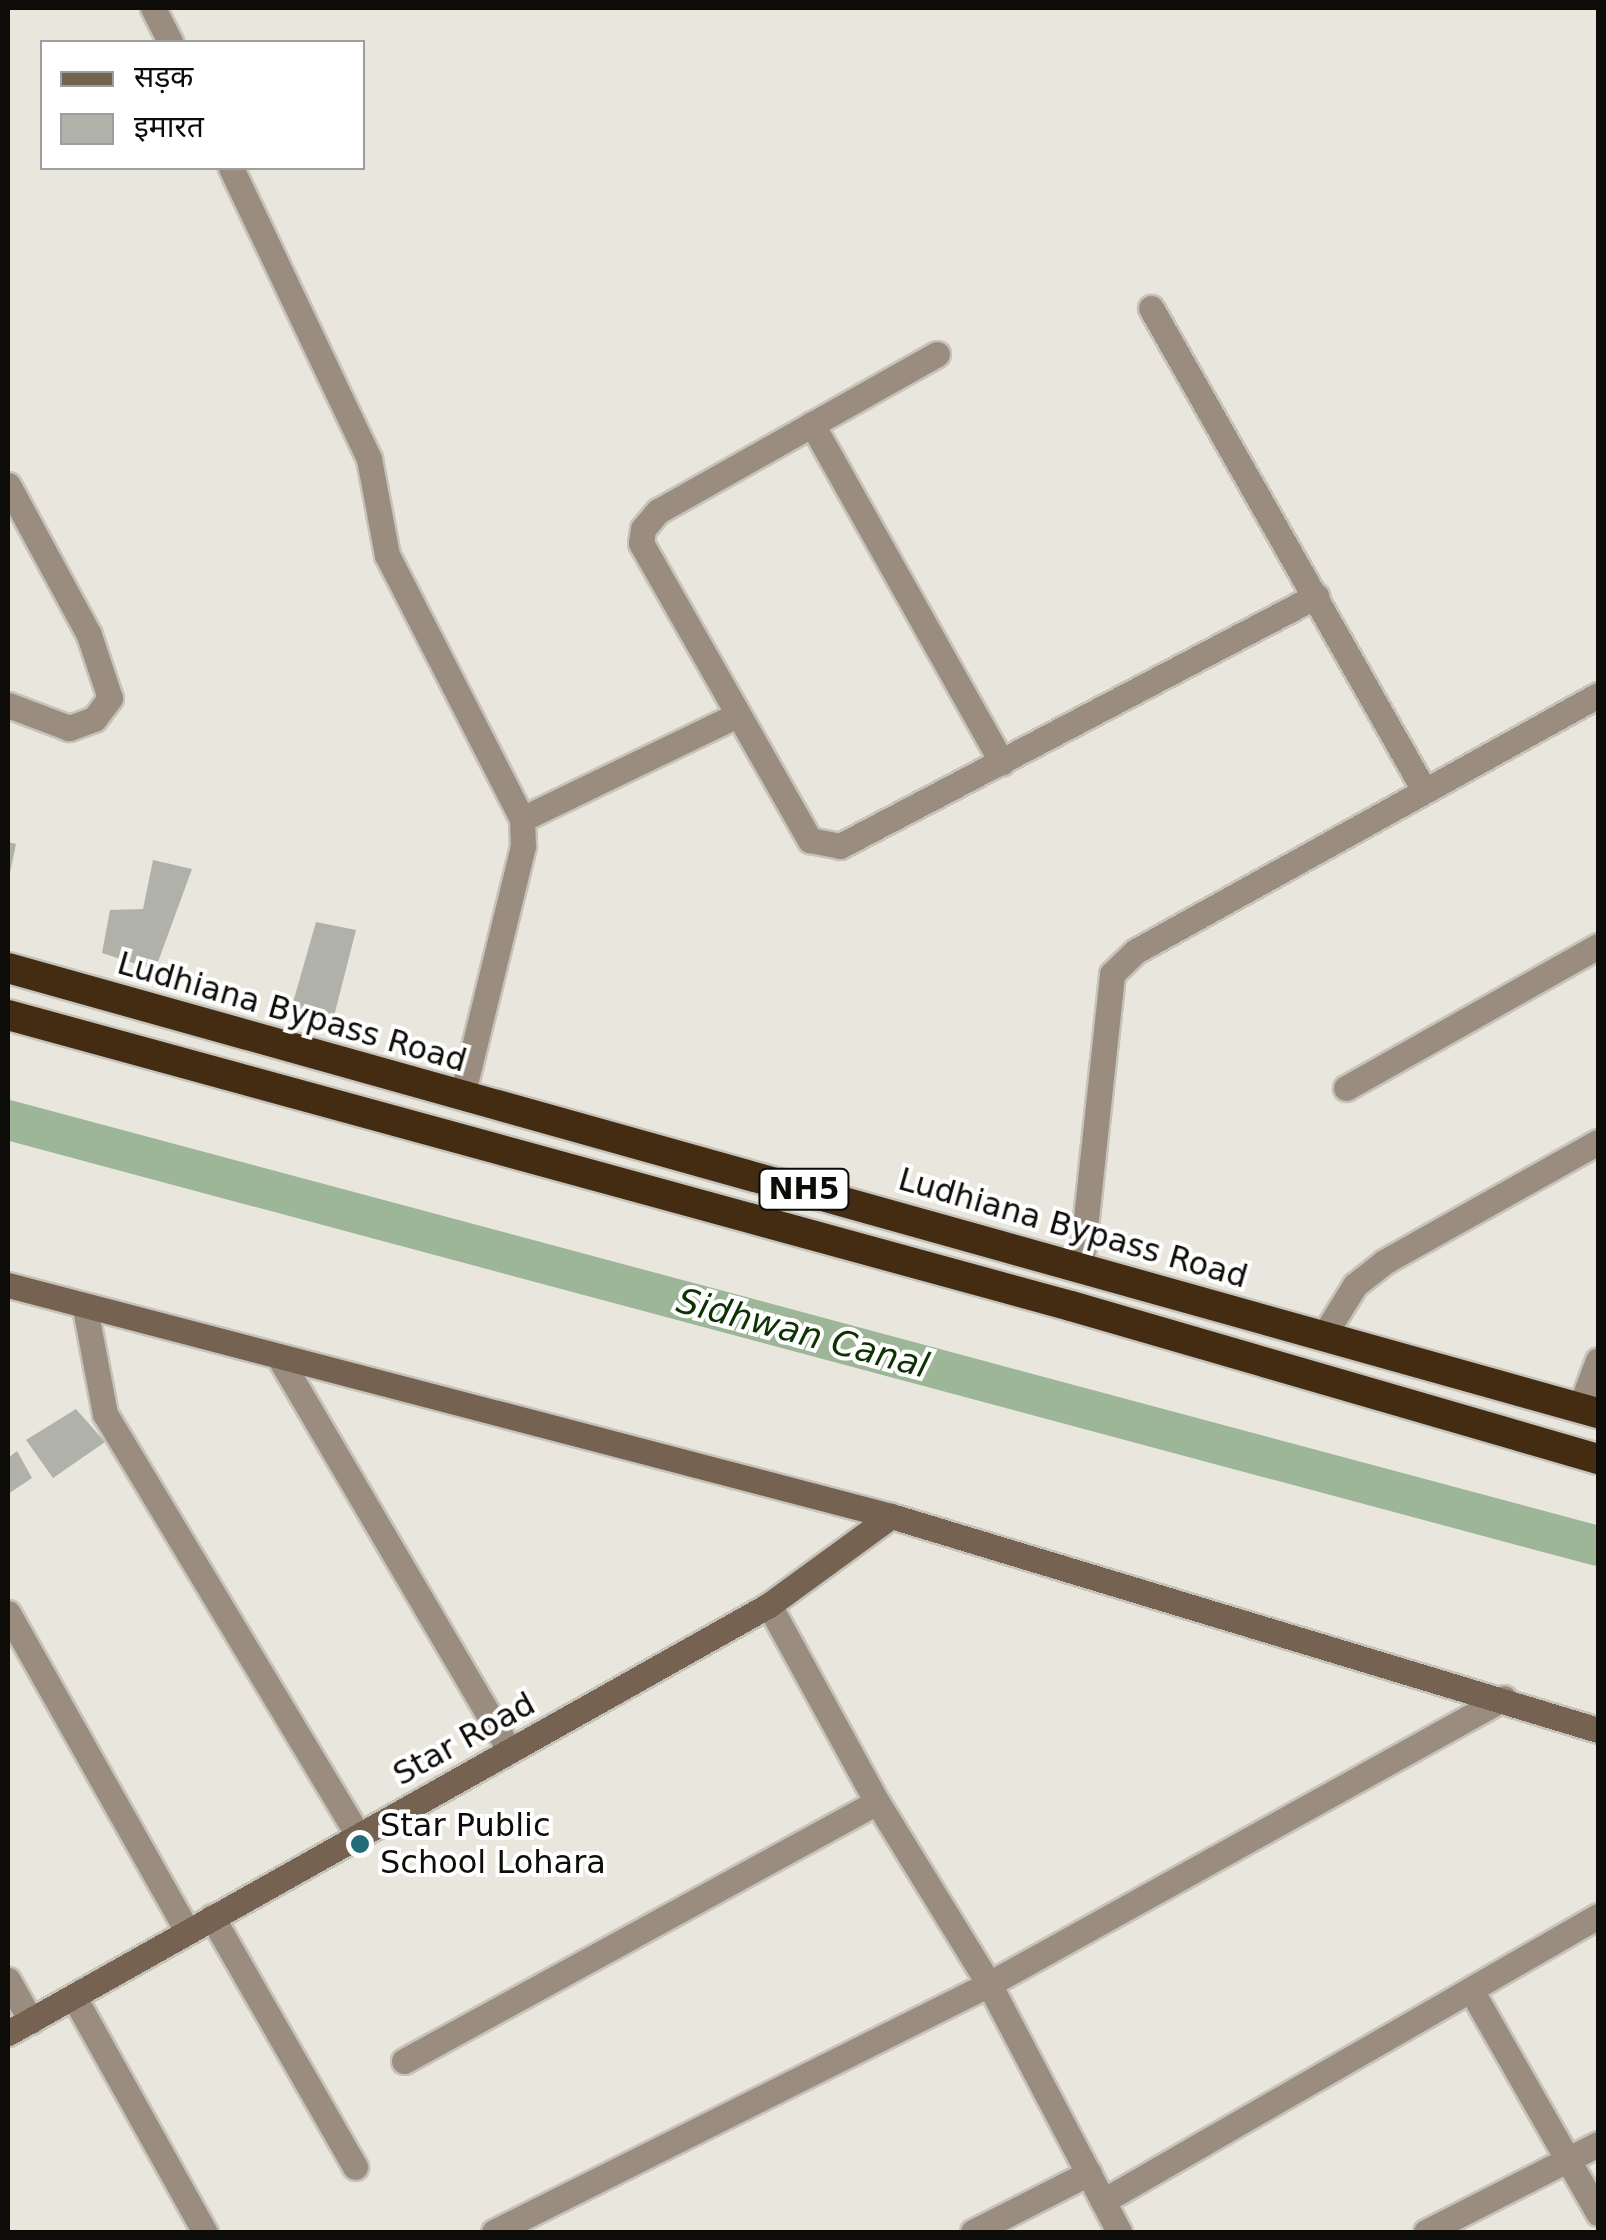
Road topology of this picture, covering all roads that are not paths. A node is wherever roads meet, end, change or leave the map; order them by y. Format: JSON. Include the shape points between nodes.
{"nodes":[{"id":1,"x":152,"y":8,"type":"edge"},
{"id":2,"x":169,"y":40,"type":"edge"},
{"id":3,"x":232,"y":170,"type":"edge"},
{"id":4,"x":1151,"y":308,"type":"dead end"},
{"id":5,"x":937,"y":354,"type":"dead end"},
{"id":6,"x":812,"y":424,"type":"junction"},
{"id":7,"x":8,"y":485,"type":"edge"},
{"id":8,"x":1316,"y":596,"type":"junction"},
{"id":9,"x":1598,"y":695,"type":"edge"},
{"id":10,"x":8,"y":705,"type":"edge"},
{"id":11,"x":738,"y":715,"type":"junction"},
{"id":12,"x":1002,"y":762,"type":"junction"},
{"id":13,"x":1424,"y":790,"type":"junction"},
{"id":14,"x":522,"y":818,"type":"junction"},
{"id":15,"x":1598,"y":946,"type":"edge"},
{"id":16,"x":8,"y":968,"type":"edge"},
{"id":17,"x":8,"y":1015,"type":"edge"},
{"id":18,"x":1346,"y":1088,"type":"dead end"},
{"id":19,"x":462,"y":1096,"type":"junction"},
{"id":20,"x":1598,"y":1142,"type":"edge"},
{"id":21,"x":1081,"y":1264,"type":"junction"},
{"id":22,"x":8,"y":1285,"type":"edge"},
{"id":23,"x":84,"y":1308,"type":"junction"},
{"id":24,"x":1324,"y":1335,"type":"junction"},
{"id":25,"x":280,"y":1359,"type":"junction"},
{"id":26,"x":1598,"y":1360,"type":"edge"},
{"id":27,"x":1589,"y":1410,"type":"edge"},
{"id":28,"x":1598,"y":1459,"type":"edge"},
{"id":29,"x":890,"y":1516,"type":"junction"},
{"id":30,"x":769,"y":1605,"type":"junction"},
{"id":31,"x":8,"y":1613,"type":"edge"},
{"id":32,"x":1504,"y":1698,"type":"junction"},
{"id":33,"x":1598,"y":1730,"type":"edge"},
{"id":34,"x":509,"y":1750,"type":"junction"},
{"id":35,"x":878,"y":1802,"type":"junction"},
{"id":36,"x":358,"y":1835,"type":"junction"},
{"id":37,"x":212,"y":1916,"type":"junction"},
{"id":38,"x":1598,"y":1916,"type":"edge"},
{"id":39,"x":187,"y":1931,"type":"junction"},
{"id":40,"x":8,"y":1980,"type":"edge"},
{"id":41,"x":989,"y":1984,"type":"junction"},
{"id":42,"x":1471,"y":1990,"type":"junction"},
{"id":43,"x":74,"y":1997,"type":"junction"},
{"id":44,"x":30,"y":2021,"type":"junction"},
{"id":45,"x":8,"y":2034,"type":"edge"},
{"id":46,"x":404,"y":2061,"type":"dead end"},
{"id":47,"x":1598,"y":2144,"type":"edge"},
{"id":48,"x":1568,"y":2160,"type":"junction"},
{"id":49,"x":355,"y":2168,"type":"dead end"},
{"id":50,"x":1089,"y":2173,"type":"junction"},
{"id":51,"x":1104,"y":2201,"type":"junction"},
{"id":52,"x":1598,"y":2212,"type":"edge"},
{"id":53,"x":205,"y":2232,"type":"edge"},
{"id":54,"x":494,"y":2232,"type":"edge"},
{"id":55,"x":973,"y":2232,"type":"edge"},
{"id":56,"x":1119,"y":2232,"type":"edge"},
{"id":57,"x":1426,"y":2232,"type":"edge"}],
"edges":[{"from":1,"to":2,"type":"street"},
{"from":3,"to":14,"type":"street","via":[[368,460],[387,555]]},
{"from":4,"to":8,"type":"street"},
{"from":5,"to":6,"type":"street"},
{"from":6,"to":11,"type":"street","via":[[658,512],[643,529],[640,543]]},
{"from":6,"to":12,"type":"street"},
{"from":7,"to":10,"type":"street","via":[[89,636],[110,698],[94,719],[69,728]]},
{"from":8,"to":12,"type":"street"},
{"from":8,"to":13,"type":"street"},
{"from":9,"to":13,"type":"street"},
{"from":11,"to":12,"type":"street","via":[[810,840],[840,846]]},
{"from":11,"to":14,"type":"street"},
{"from":13,"to":21,"type":"street","via":[[1136,951],[1112,974]]},
{"from":14,"to":19,"type":"street","via":[[523,846]]},
{"from":15,"to":18,"type":"street"},
{"from":16,"to":19,"type":"highway","name":"Ludhiana Bypass Road","number":"NH5"},
{"from":17,"to":28,"type":"highway","number":"NH5","via":[[1071,1306]]},
{"from":19,"to":21,"type":"highway","name":"Ludhiana Bypass Road","number":"NH5"},
{"from":20,"to":24,"type":"street","via":[[1384,1262],[1355,1285]]},
{"from":21,"to":24,"type":"highway","name":"Ludhiana Bypass Road","number":"NH5"},
{"from":22,"to":23,"type":"street"},
{"from":23,"to":25,"type":"street"},
{"from":23,"to":36,"type":"street","via":[[106,1414]]},
{"from":24,"to":27,"type":"highway","name":"Ludhiana Bypass Road","number":"NH5"},
{"from":25,"to":29,"type":"street"},
{"from":25,"to":34,"type":"street"},
{"from":26,"to":27,"type":"street"},
{"from":29,"to":30,"type":"street","name":"Star Road"},
{"from":29,"to":32,"type":"street"},
{"from":30,"to":34,"type":"street","name":"Star Road"},
{"from":30,"to":35,"type":"street"},
{"from":31,"to":39,"type":"street"},
{"from":32,"to":33,"type":"street"},
{"from":32,"to":41,"type":"street"},
{"from":34,"to":36,"type":"street","name":"Star Road"},
{"from":35,"to":41,"type":"street"},
{"from":35,"to":46,"type":"street"},
{"from":36,"to":37,"type":"street","name":"Star Road"},
{"from":37,"to":39,"type":"street","name":"Star Road"},
{"from":37,"to":49,"type":"street"},
{"from":38,"to":42,"type":"street"},
{"from":39,"to":43,"type":"street","name":"Star Road"},
{"from":40,"to":44,"type":"street"},
{"from":41,"to":50,"type":"street"},
{"from":41,"to":54,"type":"street"},
{"from":42,"to":48,"type":"street"},
{"from":42,"to":51,"type":"street"},
{"from":43,"to":44,"type":"street","name":"Star Road"},
{"from":43,"to":53,"type":"street"},
{"from":44,"to":45,"type":"street","name":"Star Road"},
{"from":47,"to":48,"type":"street"},
{"from":48,"to":52,"type":"street"},
{"from":48,"to":57,"type":"street"},
{"from":50,"to":51,"type":"street"},
{"from":50,"to":55,"type":"street"},
{"from":51,"to":56,"type":"street"}]}
